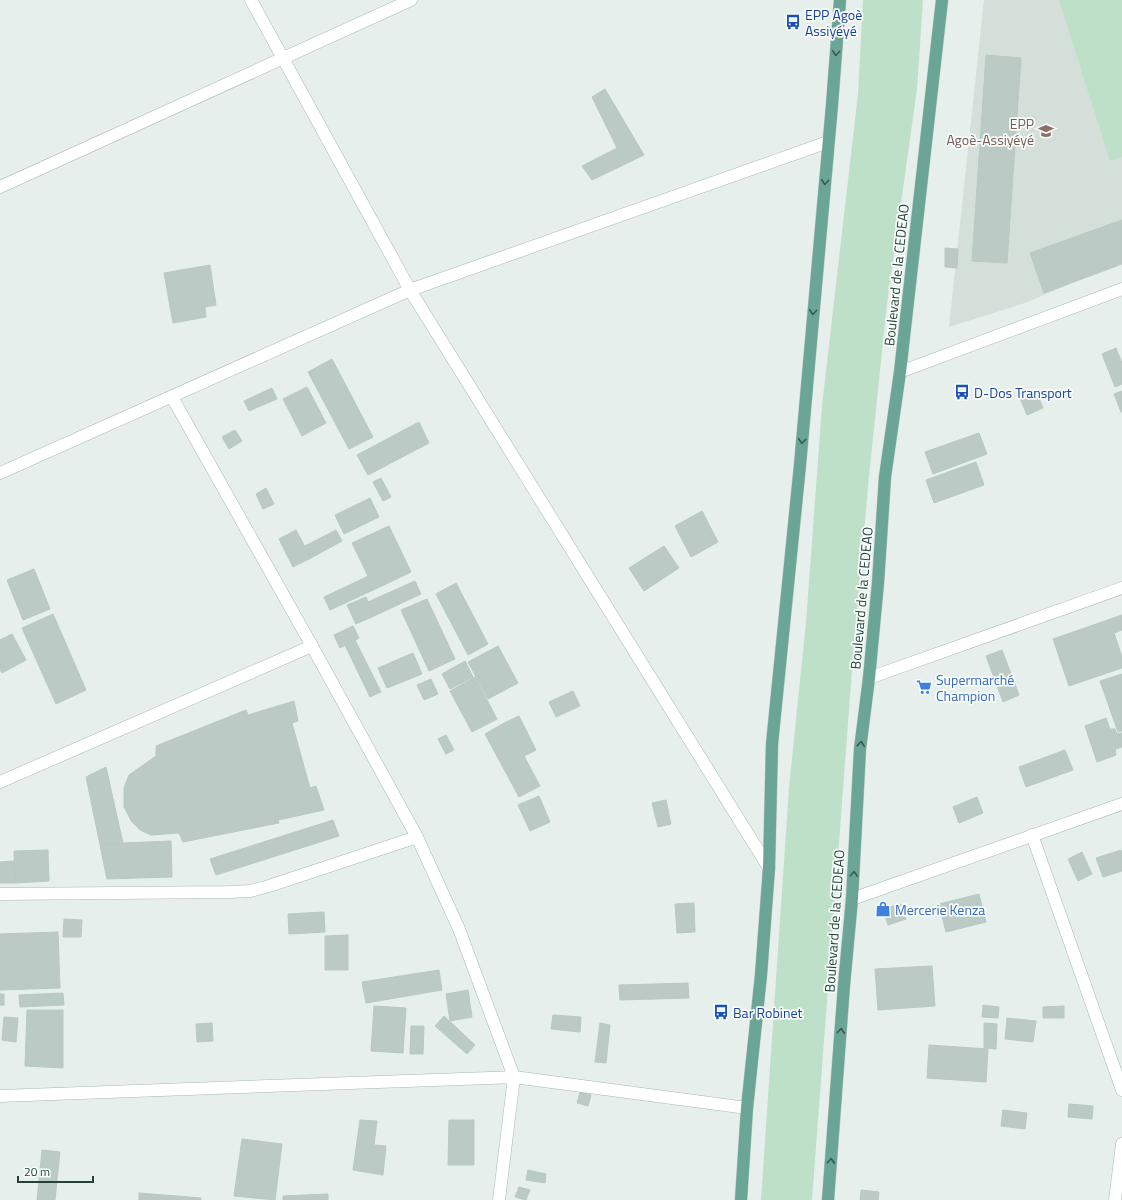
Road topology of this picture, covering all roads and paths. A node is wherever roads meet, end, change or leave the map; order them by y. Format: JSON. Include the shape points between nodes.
{"nodes":[{"id":1,"x":251,"y":0,"type":"edge"},
{"id":2,"x":411,"y":0,"type":"edge"},
{"id":3,"x":840,"y":0,"type":"edge"},
{"id":4,"x":942,"y":0,"type":"edge"},
{"id":5,"x":283,"y":58,"type":"junction"},
{"id":6,"x":828,"y":142,"type":"junction"},
{"id":7,"x":0,"y":187,"type":"edge"},
{"id":8,"x":1122,"y":289,"type":"edge"},
{"id":9,"x":410,"y":290,"type":"junction"},
{"id":10,"x":900,"y":372,"type":"junction"},
{"id":11,"x":172,"y":397,"type":"junction"},
{"id":12,"x":0,"y":473,"type":"edge"},
{"id":13,"x":1122,"y":588,"type":"edge"},
{"id":14,"x":312,"y":646,"type":"junction"},
{"id":15,"x":869,"y":678,"type":"junction"},
{"id":16,"x":0,"y":782,"type":"edge"},
{"id":17,"x":1122,"y":804,"type":"edge"},
{"id":18,"x":1032,"y":835,"type":"junction"},
{"id":19,"x":417,"y":837,"type":"junction"},
{"id":20,"x":769,"y":868,"type":"junction"},
{"id":21,"x":0,"y":894,"type":"edge"},
{"id":22,"x":852,"y":899,"type":"junction"},
{"id":23,"x":514,"y":1077,"type":"junction"},
{"id":24,"x":1122,"y":1090,"type":"edge"},
{"id":25,"x":0,"y":1096,"type":"edge"},
{"id":26,"x":747,"y":1108,"type":"junction"},
{"id":27,"x":1122,"y":1144,"type":"edge"},
{"id":28,"x":499,"y":1200,"type":"edge"},
{"id":29,"x":741,"y":1200,"type":"edge"},
{"id":30,"x":828,"y":1200,"type":"edge"},
{"id":31,"x":1115,"y":1200,"type":"edge"}],
"edges":[{"from":1,"to":5,"type":"street"},
{"from":2,"to":5,"type":"street"},
{"from":3,"to":6,"type":"main road","one_way":true},
{"from":4,"to":10,"type":"main road","name":"Boulevard de la CEDEAO"},
{"from":5,"to":7,"type":"street"},
{"from":5,"to":9,"type":"street"},
{"from":6,"to":9,"type":"street"},
{"from":6,"to":20,"type":"main road","one_way":true,"via":[[798,488],[772,744]]},
{"from":8,"to":10,"type":"street"},
{"from":9,"to":11,"type":"street"},
{"from":9,"to":20,"type":"street"},
{"from":10,"to":15,"type":"main road","name":"Boulevard de la CEDEAO","via":[[885,477]]},
{"from":11,"to":12,"type":"street"},
{"from":11,"to":14,"type":"street"},
{"from":13,"to":15,"type":"street"},
{"from":14,"to":16,"type":"street"},
{"from":14,"to":19,"type":"street"},
{"from":22,"to":15,"type":"main road","name":"Boulevard de la CEDEAO","one_way":true,"via":[[860,749]]},
{"from":17,"to":18,"type":"street"},
{"from":18,"to":22,"type":"street"},
{"from":18,"to":24,"type":"street"},
{"from":19,"to":21,"type":"street","via":[[250,891]]},
{"from":19,"to":23,"type":"street","via":[[459,929]]},
{"from":20,"to":26,"type":"main road"},
{"from":30,"to":22,"type":"main road","name":"Boulevard de la CEDEAO","one_way":true},
{"from":23,"to":25,"type":"street"},
{"from":23,"to":26,"type":"street"},
{"from":23,"to":28,"type":"street"},
{"from":26,"to":29,"type":"main road"},
{"from":27,"to":31,"type":"street"}]}
